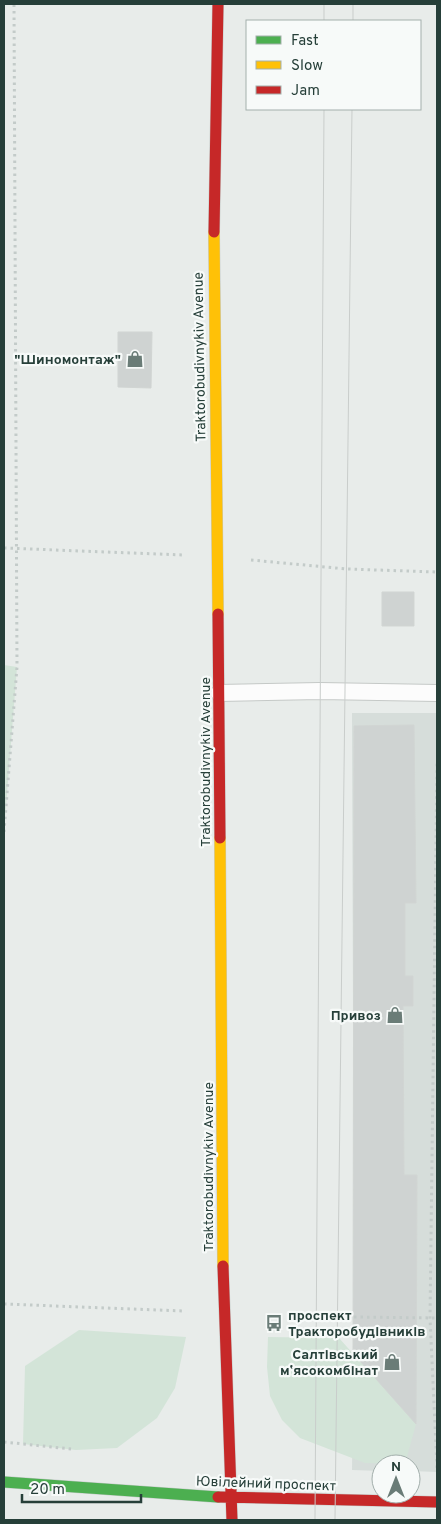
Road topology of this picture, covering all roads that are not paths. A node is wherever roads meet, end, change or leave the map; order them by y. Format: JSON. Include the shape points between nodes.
{"nodes":[{"id":1,"x":218,"y":4,"type":"edge"},
{"id":2,"x":220,"y":693,"type":"junction"},
{"id":3,"x":437,"y":693,"type":"edge"},
{"id":4,"x":4,"y":1482,"type":"edge"},
{"id":5,"x":231,"y":1498,"type":"junction"},
{"id":6,"x":437,"y":1502,"type":"edge"},
{"id":7,"x":232,"y":1520,"type":"edge"}],
"edges":[{"from":1,"to":2,"type":"main road","name":"Traktorobudivnykiv Avenue","via":[[213,259]]},
{"from":2,"to":3,"type":"lane"},
{"from":2,"to":5,"type":"main road","name":"Traktorobudivnykiv Avenue","via":[[223,1312]]},
{"from":4,"to":5,"type":"main road","name":"Ювілейний проспект"},
{"from":5,"to":6,"type":"main road","name":"Ювілейний проспект"},
{"from":5,"to":7,"type":"main road","name":"Traktorobudivnykiv Avenue"}]}
